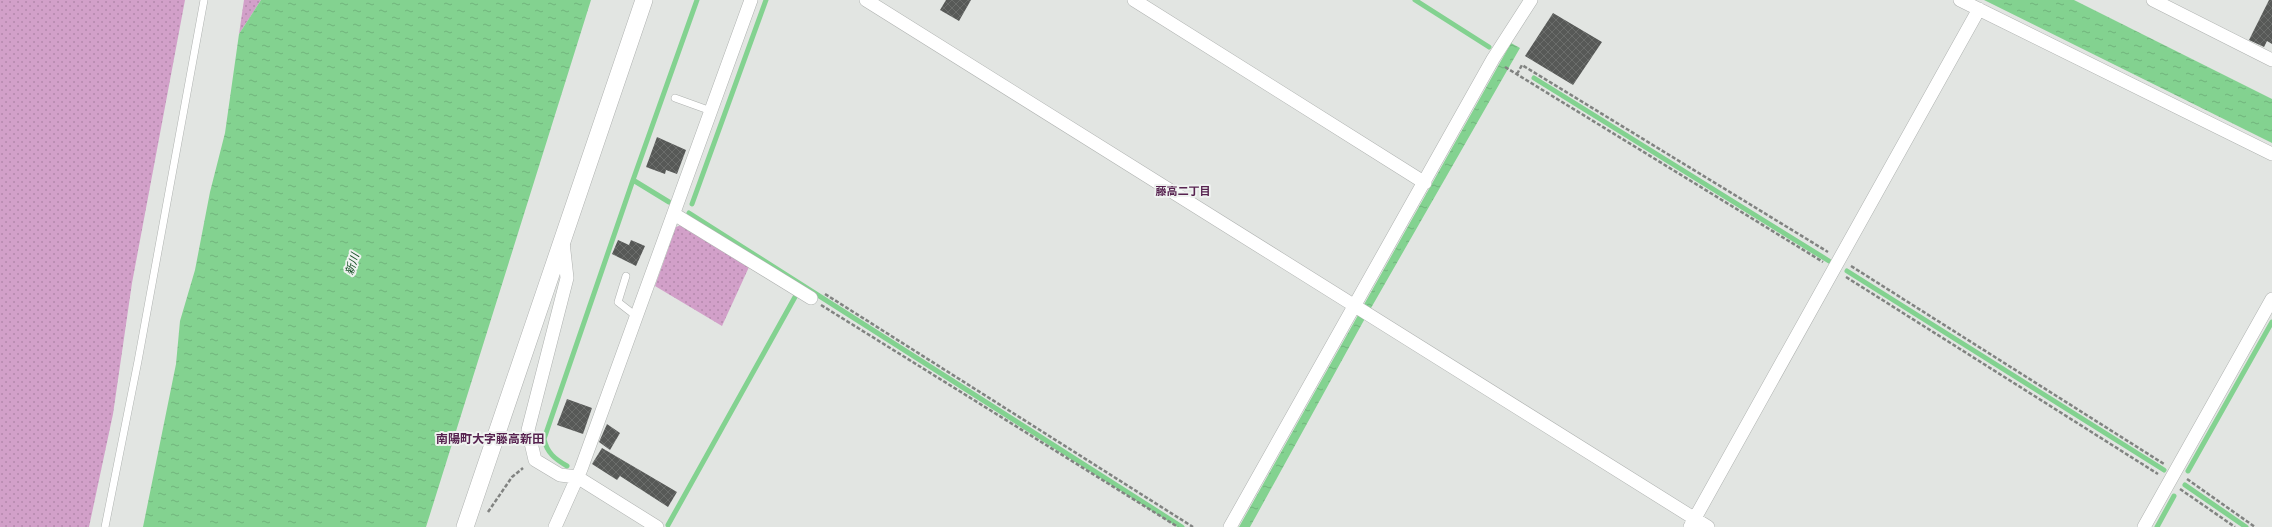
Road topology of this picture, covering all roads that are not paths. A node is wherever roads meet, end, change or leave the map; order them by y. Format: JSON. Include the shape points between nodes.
{"nodes":[{"id":1,"x":204,"y":0,"type":"edge"},
{"id":2,"x":644,"y":0,"type":"edge"},
{"id":3,"x":751,"y":0,"type":"edge"},
{"id":4,"x":866,"y":0,"type":"edge"},
{"id":5,"x":1134,"y":0,"type":"edge"},
{"id":6,"x":1532,"y":0,"type":"edge"},
{"id":7,"x":1960,"y":0,"type":"edge"},
{"id":8,"x":2153,"y":0,"type":"edge"},
{"id":9,"x":1979,"y":9,"type":"junction"},
{"id":10,"x":2272,"y":60,"type":"edge"},
{"id":11,"x":675,"y":98,"type":"dead end"},
{"id":12,"x":711,"y":111,"type":"junction"},
{"id":13,"x":2272,"y":154,"type":"edge"},
{"id":14,"x":1425,"y":183,"type":"junction"},
{"id":15,"x":674,"y":214,"type":"junction"},
{"id":16,"x":562,"y":237,"type":"junction"},
{"id":17,"x":626,"y":276,"type":"dead end"},
{"id":18,"x":816,"y":295,"type":"road end"},
{"id":19,"x":2272,"y":299,"type":"edge"},
{"id":20,"x":1357,"y":308,"type":"junction"},
{"id":21,"x":636,"y":316,"type":"junction"},
{"id":22,"x":577,"y":477,"type":"junction"},
{"id":23,"x":1693,"y":523,"type":"edge"},
{"id":24,"x":106,"y":527,"type":"edge"},
{"id":25,"x":465,"y":527,"type":"edge"},
{"id":26,"x":555,"y":527,"type":"edge"},
{"id":27,"x":657,"y":527,"type":"edge"},
{"id":28,"x":1230,"y":527,"type":"edge"},
{"id":29,"x":1708,"y":527,"type":"edge"},
{"id":30,"x":2144,"y":527,"type":"edge"}],
"edges":[{"from":1,"to":24,"type":"lane"},
{"from":2,"to":16,"type":"street"},
{"from":3,"to":12,"type":"street"},
{"from":4,"to":20,"type":"street"},
{"from":5,"to":14,"type":"street"},
{"from":6,"to":14,"type":"street","via":[[1493,59]]},
{"from":7,"to":9,"type":"street"},
{"from":8,"to":10,"type":"street"},
{"from":9,"to":13,"type":"street"},
{"from":9,"to":23,"type":"street"},
{"from":11,"to":12,"type":"lane"},
{"from":12,"to":15,"type":"street"},
{"from":14,"to":20,"type":"street"},
{"from":15,"to":18,"type":"street"},
{"from":15,"to":21,"type":"street"},
{"from":16,"to":22,"type":"street","via":[[567,278],[528,430],[535,460],[560,475]]},
{"from":16,"to":25,"type":"street"},
{"from":17,"to":21,"type":"lane","via":[[618,302]]},
{"from":19,"to":30,"type":"street"},
{"from":20,"to":23,"type":"street"},
{"from":20,"to":28,"type":"street"},
{"from":21,"to":22,"type":"street"},
{"from":22,"to":26,"type":"street"},
{"from":22,"to":27,"type":"street"},
{"from":23,"to":29,"type":"street"}]}
